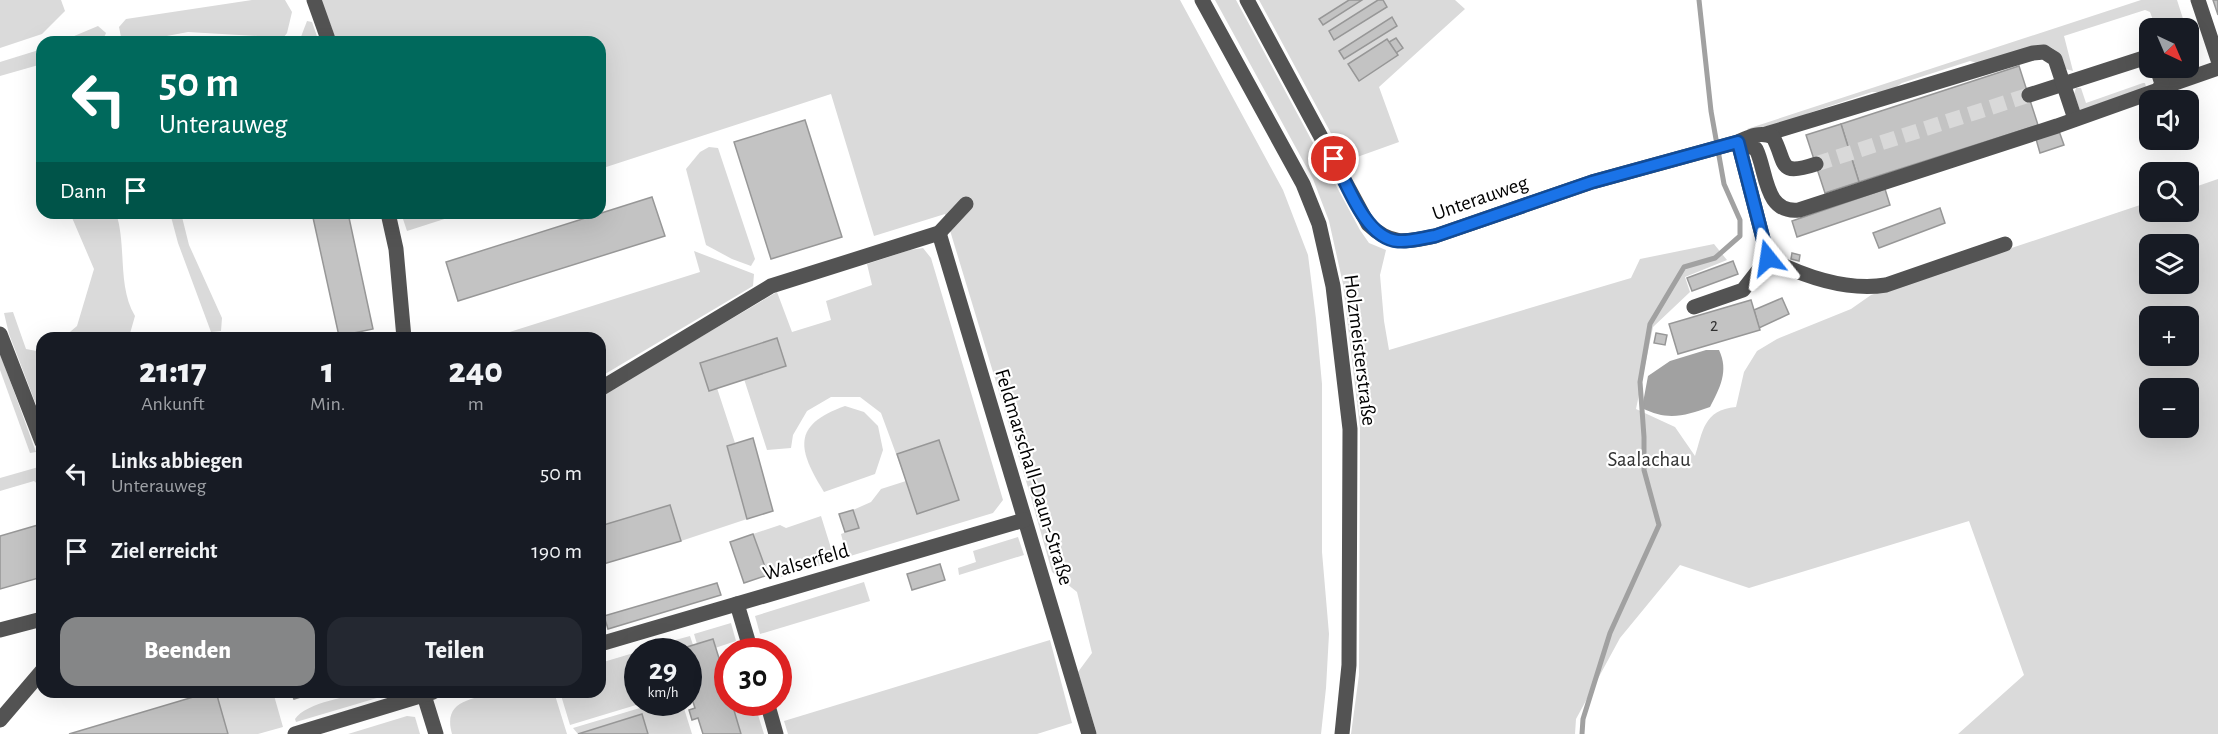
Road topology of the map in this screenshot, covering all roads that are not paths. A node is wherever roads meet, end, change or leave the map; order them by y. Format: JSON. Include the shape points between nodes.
{"nodes":[{"id":1,"x":314,"y":0,"type":"edge"},
{"id":2,"x":1202,"y":0,"type":"edge"},
{"id":3,"x":1247,"y":0,"type":"edge"},
{"id":4,"x":2198,"y":0,"type":"edge"},
{"id":5,"x":327,"y":36,"type":"edge"},
{"id":6,"x":2139,"y":60,"type":"edge"},
{"id":7,"x":2218,"y":60,"type":"edge"},
{"id":8,"x":2218,"y":68,"type":"edge"},
{"id":9,"x":2160,"y":78,"type":"edge"},
{"id":10,"x":2063,"y":84,"type":"junction"},
{"id":11,"x":2161,"y":88,"type":"junction"},
{"id":12,"x":2029,"y":95,"type":"tunnel mouth"},
{"id":13,"x":2076,"y":119,"type":"junction"},
{"id":14,"x":1767,"y":134,"type":"junction"},
{"id":15,"x":1733,"y":143,"type":"junction"},
{"id":16,"x":1816,"y":164,"type":"tunnel mouth"},
{"id":17,"x":966,"y":204,"type":"dead end"},
{"id":18,"x":389,"y":219,"type":"edge"},
{"id":19,"x":939,"y":233,"type":"junction"},
{"id":20,"x":2005,"y":244,"type":"dead end"},
{"id":21,"x":1768,"y":258,"type":"junction"},
{"id":22,"x":1694,"y":307,"type":"dead end"},
{"id":23,"x":403,"y":332,"type":"edge"},
{"id":24,"x":0,"y":334,"type":"edge"},
{"id":25,"x":606,"y":385,"type":"edge"},
{"id":26,"x":36,"y":427,"type":"edge"},
{"id":27,"x":1024,"y":520,"type":"junction"},
{"id":28,"x":737,"y":604,"type":"junction"},
{"id":29,"x":36,"y":621,"type":"edge"},
{"id":30,"x":0,"y":630,"type":"edge"},
{"id":31,"x":747,"y":638,"type":"edge"},
{"id":32,"x":606,"y":642,"type":"edge"},
{"id":33,"x":36,"y":678,"type":"edge"},
{"id":34,"x":408,"y":698,"type":"edge"},
{"id":35,"x":428,"y":698,"type":"edge"},
{"id":36,"x":771,"y":716,"type":"edge"},
{"id":37,"x":0,"y":720,"type":"edge"},
{"id":38,"x":295,"y":734,"type":"edge"},
{"id":39,"x":436,"y":734,"type":"edge"},
{"id":40,"x":776,"y":734,"type":"edge"},
{"id":41,"x":1089,"y":734,"type":"edge"},
{"id":42,"x":1342,"y":734,"type":"edge"}],
"edges":[{"from":1,"to":5,"type":"street"},
{"from":2,"to":42,"type":"street","name":"Holzmeisterstraße","via":[[1303,184],[1319,224],[1333,286],[1350,429],[1349,665]]},
{"from":3,"to":15,"type":"street","name":"Unterauweg","via":[[1368,224],[1396,241],[1435,236],[1592,182]]},
{"from":4,"to":7,"type":"street"},
{"from":6,"to":10,"type":"street"},
{"from":8,"to":11,"type":"street"},
{"from":9,"to":11,"type":"street"},
{"from":10,"to":12,"type":"street"},
{"from":10,"to":13,"type":"street"},
{"from":10,"to":14,"type":"street","name":"Unterauweg","via":[[2055,59],[2044,51]]},
{"from":11,"to":13,"type":"street"},
{"from":13,"to":15,"type":"street","via":[[1792,211],[1773,200],[1755,149]]},
{"from":14,"to":15,"type":"street","name":"Unterauweg"},
{"from":14,"to":16,"type":"street","via":[[1773,137],[1784,165],[1790,169]]},
{"from":15,"to":21,"type":"street"},
{"from":17,"to":19,"type":"street"},
{"from":18,"to":23,"type":"street"},
{"from":19,"to":25,"type":"street","via":[[771,286]]},
{"from":19,"to":27,"type":"street","name":"Feldmarschall-Daun-Straße"},
{"from":20,"to":21,"type":"street","via":[[1868,288],[1847,286]]},
{"from":21,"to":22,"type":"street","via":[[1743,290]]},
{"from":24,"to":26,"type":"street"},
{"from":27,"to":28,"type":"street","name":"Walserfeld"},
{"from":27,"to":41,"type":"street","name":"Feldmarschall-Daun-Straße"},
{"from":28,"to":31,"type":"street"},
{"from":28,"to":32,"type":"street","name":"Walserfeld"},
{"from":29,"to":30,"type":"street"},
{"from":33,"to":37,"type":"street"},
{"from":34,"to":38,"type":"street"},
{"from":35,"to":39,"type":"street"},
{"from":36,"to":40,"type":"street"}]}
